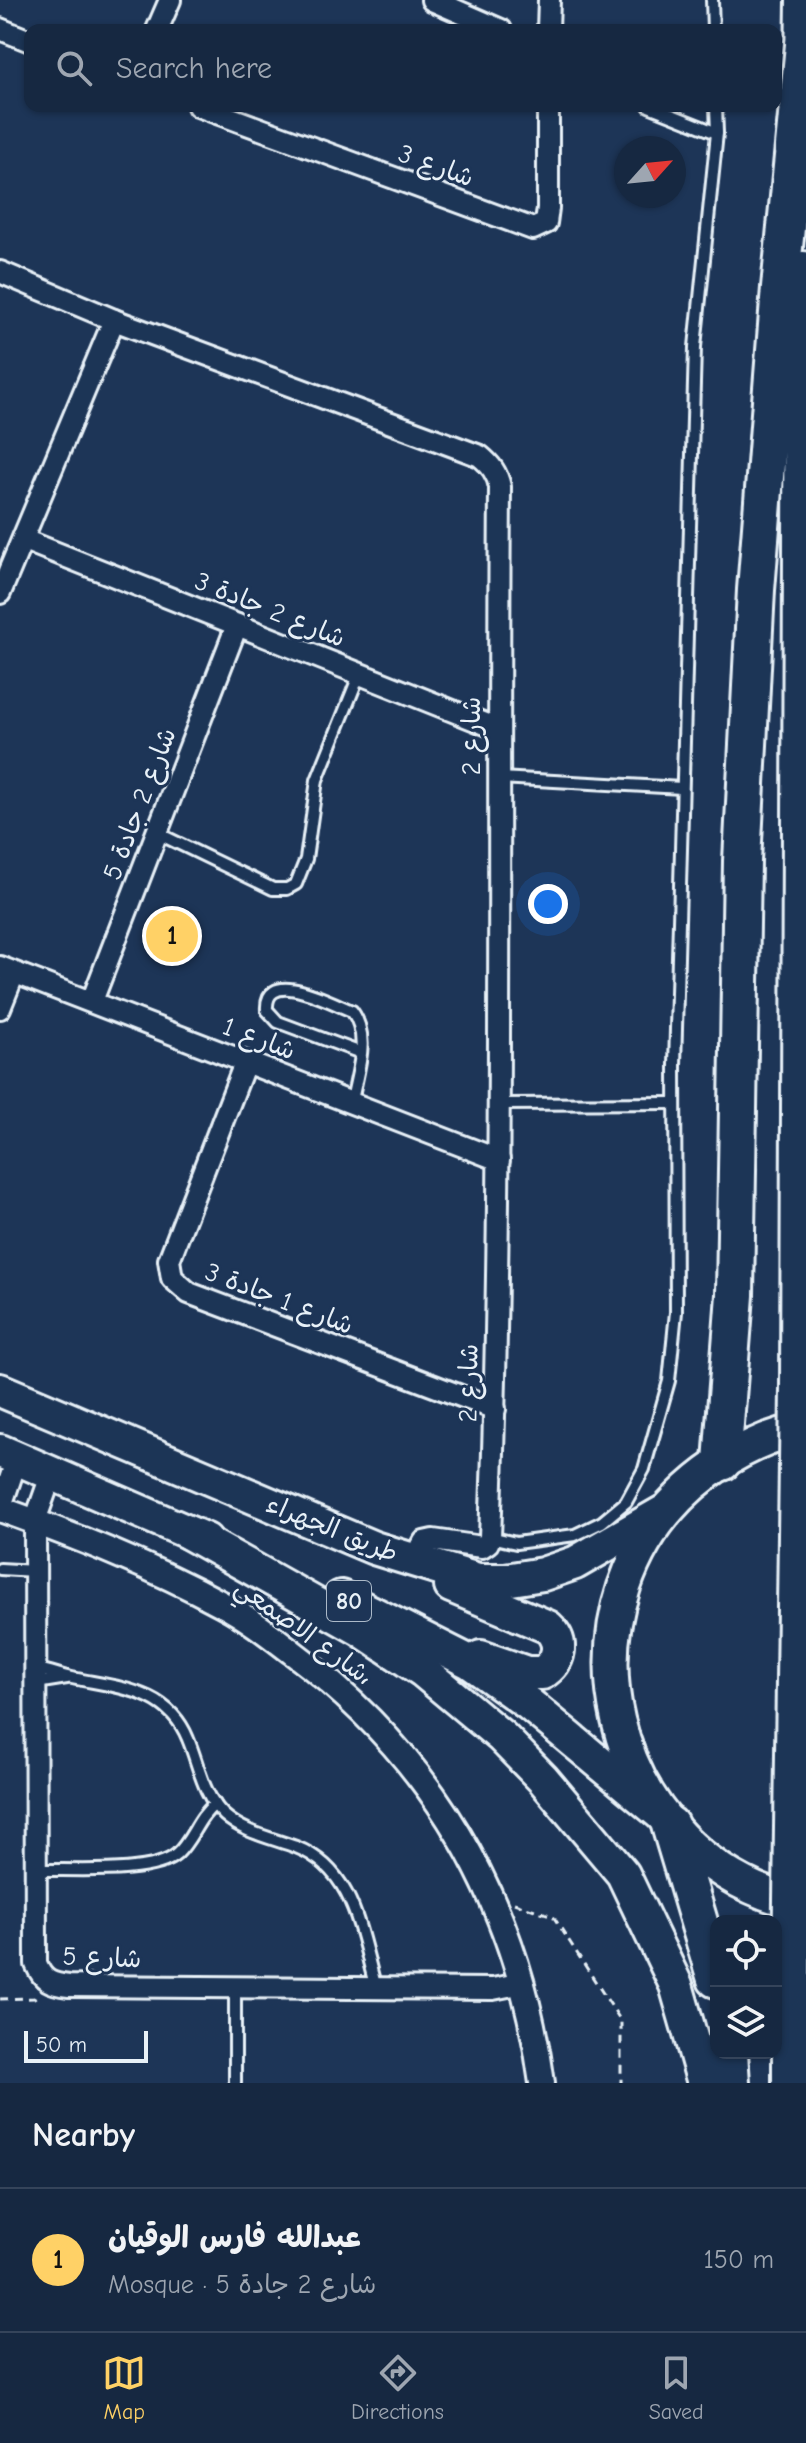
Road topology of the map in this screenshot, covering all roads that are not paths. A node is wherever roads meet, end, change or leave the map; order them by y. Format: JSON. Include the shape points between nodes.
{"nodes":[{"id":1,"x":170,"y":0,"type":"edge"},
{"id":2,"x":432,"y":0,"type":"edge"},
{"id":3,"x":549,"y":0,"type":"edge"},
{"id":4,"x":712,"y":0,"type":"edge"},
{"id":5,"x":805,"y":0,"type":"edge"},
{"id":6,"x":160,"y":24,"type":"edge"},
{"id":7,"x":487,"y":24,"type":"edge"},
{"id":8,"x":548,"y":24,"type":"edge"},
{"id":9,"x":713,"y":24,"type":"edge"},
{"id":10,"x":0,"y":29,"type":"edge"},
{"id":11,"x":24,"y":39,"type":"edge"},
{"id":12,"x":804,"y":45,"type":"edge"},
{"id":13,"x":214,"y":112,"type":"edge"},
{"id":14,"x":548,"y":112,"type":"edge"},
{"id":15,"x":664,"y":112,"type":"edge"},
{"id":16,"x":716,"y":112,"type":"edge"},
{"id":17,"x":717,"y":133,"type":"junction"},
{"id":18,"x":0,"y":272,"type":"edge"},
{"id":19,"x":114,"y":320,"type":"junction"},
{"id":20,"x":24,"y":540,"type":"junction"},
{"id":21,"x":0,"y":593,"type":"edge"},
{"id":22,"x":237,"y":625,"type":"junction"},
{"id":23,"x":360,"y":673,"type":"junction"},
{"id":24,"x":498,"y":729,"type":"junction"},
{"id":25,"x":499,"y":778,"type":"junction"},
{"id":26,"x":682,"y":788,"type":"junction"},
{"id":27,"x":157,"y":833,"type":"junction"},
{"id":28,"x":7,"y":970,"type":"edge"},
{"id":29,"x":92,"y":1001,"type":"junction"},
{"id":30,"x":0,"y":1008,"type":"edge"},
{"id":31,"x":361,"y":1053,"type":"junction"},
{"id":32,"x":245,"y":1063,"type":"junction"},
{"id":33,"x":352,"y":1101,"type":"junction"},
{"id":34,"x":675,"y":1103,"type":"junction"},
{"id":35,"x":501,"y":1104,"type":"junction"},
{"id":36,"x":499,"y":1160,"type":"junction"},
{"id":37,"x":0,"y":1390,"type":"edge"},
{"id":38,"x":495,"y":1409,"type":"junction"},
{"id":39,"x":806,"y":1429,"type":"edge"},
{"id":40,"x":8,"y":1455,"type":"edge"},
{"id":41,"x":722,"y":1462,"type":"junction"},
{"id":42,"x":52,"y":1473,"type":"junction"},
{"id":43,"x":0,"y":1509,"type":"edge"},
{"id":44,"x":667,"y":1510,"type":"junction"},
{"id":45,"x":35,"y":1521,"type":"junction"},
{"id":46,"x":189,"y":1533,"type":"junction"},
{"id":47,"x":490,"y":1537,"type":"junction"},
{"id":48,"x":374,"y":1548,"type":"junction"},
{"id":49,"x":414,"y":1561,"type":"junction"},
{"id":50,"x":0,"y":1569,"type":"edge"},
{"id":51,"x":35,"y":1571,"type":"junction"},
{"id":52,"x":357,"y":1604,"type":"junction"},
{"id":53,"x":36,"y":1676,"type":"junction"},
{"id":54,"x":215,"y":1804,"type":"junction"},
{"id":55,"x":665,"y":1820,"type":"junction"},
{"id":56,"x":36,"y":1870,"type":"junction"},
{"id":57,"x":806,"y":1905,"type":"edge"},
{"id":58,"x":710,"y":1960,"type":"edge"},
{"id":59,"x":523,"y":1983,"type":"junction"},
{"id":60,"x":235,"y":1985,"type":"junction"},
{"id":61,"x":376,"y":1988,"type":"junction"},
{"id":62,"x":729,"y":2059,"type":"edge"},
{"id":63,"x":235,"y":2083,"type":"edge"},
{"id":64,"x":542,"y":2083,"type":"edge"},
{"id":65,"x":704,"y":2083,"type":"edge"},
{"id":66,"x":731,"y":2083,"type":"edge"},
{"id":67,"x":791,"y":2083,"type":"edge"}],
"edges":[{"from":1,"to":6,"type":"street"},
{"from":2,"to":7,"type":"street"},
{"from":3,"to":8,"type":"street"},
{"from":4,"to":9,"type":"lane"},
{"from":5,"to":12,"type":"highway"},
{"from":10,"to":11,"type":"street"},
{"from":12,"to":41,"type":"highway","via":[[756,590],[742,861],[735,1295]]},
{"from":12,"to":67,"type":"highway","bridge":true},
{"from":13,"to":14,"type":"street","name":"شارع 3","via":[[533,229],[546,223],[548,208]]},
{"from":15,"to":17,"type":"lane"},
{"from":16,"to":17,"type":"lane"},
{"from":17,"to":26,"type":"lane","via":[[695,347]]},
{"from":18,"to":19,"type":"street","name":"شارع 2"},
{"from":19,"to":20,"type":"street"},
{"from":19,"to":24,"type":"street","name":"شارع 2","via":[[480,456],[494,469],[500,487]]},
{"from":20,"to":21,"type":"street"},
{"from":20,"to":22,"type":"street","name":"شارع 2 جادة 3"},
{"from":22,"to":23,"type":"street","name":"شارع 2 جادة 3"},
{"from":22,"to":27,"type":"street","name":"شارع 2 جادة 5"},
{"from":23,"to":24,"type":"street","name":"شارع 2 جادة 3"},
{"from":23,"to":27,"type":"lane","via":[[317,780],[306,859],[296,884],[273,889]]},
{"from":24,"to":25,"type":"street","name":"شارع 2"},
{"from":25,"to":26,"type":"lane"},
{"from":25,"to":35,"type":"street","name":"شارع 2"},
{"from":26,"to":34,"type":"lane"},
{"from":27,"to":29,"type":"street","name":"شارع 2 جادة 5"},
{"from":28,"to":29,"type":"street","name":"شارع 1"},
{"from":28,"to":30,"type":"street"},
{"from":29,"to":32,"type":"street","name":"شارع 1"},
{"from":31,"to":31,"type":"lane","via":[[361,1027],[352,1011],[292,988],[270,995],[267,1010],[278,1022]]},
{"from":31,"to":33,"type":"lane"},
{"from":32,"to":33,"type":"street","name":"شارع 1"},
{"from":32,"to":38,"type":"street","name":"شارع 1 جادة 3","via":[[169,1260],[172,1278],[189,1293]]},
{"from":33,"to":36,"type":"street","name":"شارع 1"},
{"from":34,"to":35,"type":"lane"},
{"from":34,"to":47,"type":"lane","via":[[676,1312],[669,1381],[644,1469],[626,1502],[575,1535],[516,1543]]},
{"from":35,"to":36,"type":"street","name":"شارع 2"},
{"from":36,"to":38,"type":"street","name":"شارع 2"},
{"from":37,"to":48,"type":"highway","name":"طريق الجهراء","number":"80"},
{"from":38,"to":47,"type":"street","name":"شارع 2"},
{"from":39,"to":41,"type":"highway","number":"80","via":[[760,1442]]},
{"from":40,"to":42,"type":"highway","number":"80"},
{"from":40,"to":43,"type":"street"},
{"from":41,"to":44,"type":"highway","number":"80"},
{"from":42,"to":45,"type":"street"},
{"from":42,"to":46,"type":"highway","number":"80"},
{"from":43,"to":45,"type":"street","name":"شارع الاصمعي،"},
{"from":44,"to":49,"type":"highway","name":"طريق الجهراء","number":"80","via":[[575,1563],[543,1574],[478,1580]]},
{"from":44,"to":55,"type":"highway","number":"80","via":[[627,1577],[610,1658],[622,1741],[638,1779]]},
{"from":45,"to":51,"type":"street","name":"شارع 5"},
{"from":45,"to":59,"type":"street","name":"شارع الاصمعي،","via":[[225,1605],[361,1708],[436,1796],[503,1922]]},
{"from":46,"to":52,"type":"highway","number":"80"},
{"from":46,"to":65,"type":"highway","via":[[360,1629],[423,1671],[543,1779],[623,1874],[676,1985]]},
{"from":47,"to":49,"type":"street","via":[[482,1547],[424,1542]]},
{"from":48,"to":49,"type":"highway","name":"طريق الجهراء","number":"80"},
{"from":48,"to":52,"type":"highway","via":[[548,1627],[557,1641],[557,1659],[542,1673],[527,1673]]},
{"from":50,"to":51,"type":"lane"},
{"from":51,"to":53,"type":"street","name":"شارع 5"},
{"from":52,"to":55,"type":"highway","number":"80","via":[[470,1662],[529,1704]]},
{"from":53,"to":54,"type":"lane","via":[[131,1690],[167,1707],[180,1722]]},
{"from":53,"to":56,"type":"street","name":"شارع 5"},
{"from":54,"to":56,"type":"lane","via":[[179,1852],[163,1863],[145,1868]]},
{"from":54,"to":61,"type":"lane","via":[[236,1824],[310,1853],[337,1875],[352,1906]]},
{"from":55,"to":57,"type":"highway","number":"80","via":[[739,1881]]},
{"from":55,"to":58,"type":"highway"},
{"from":56,"to":60,"type":"street","name":"شارع 5","via":[[36,1964],[46,1981],[69,1986]]},
{"from":59,"to":61,"type":"street","name":"شارع 5","via":[[493,1989]]},
{"from":59,"to":64,"type":"street","name":"شارع الاصمعي،"},
{"from":60,"to":61,"type":"street","name":"شارع 5"},
{"from":60,"to":63,"type":"lane"},
{"from":62,"to":66,"type":"highway"}]}
